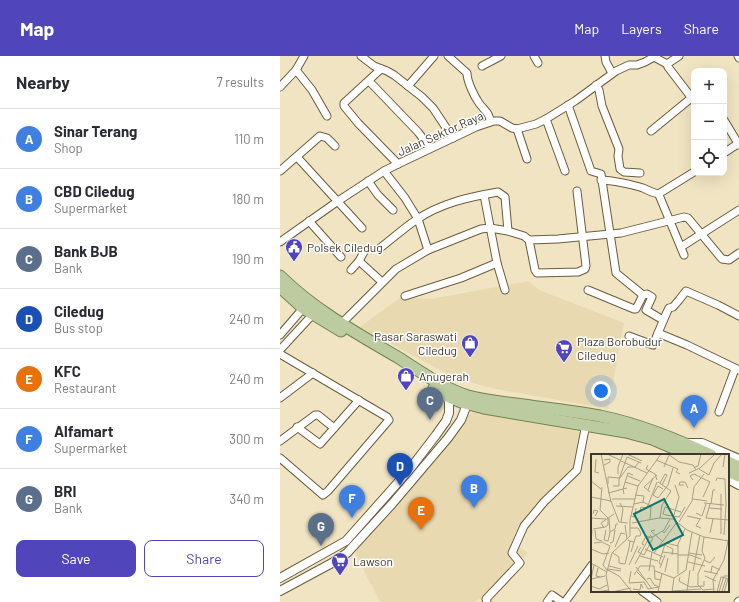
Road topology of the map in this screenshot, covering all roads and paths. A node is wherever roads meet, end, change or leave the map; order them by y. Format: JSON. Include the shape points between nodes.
{"nodes":[{"id":1,"x":304,"y":56,"type":"edge"},
{"id":2,"x":361,"y":56,"type":"edge"},
{"id":3,"x":434,"y":56,"type":"edge"},
{"id":4,"x":448,"y":56,"type":"edge"},
{"id":5,"x":500,"y":56,"type":"edge"},
{"id":6,"x":534,"y":56,"type":"edge"},
{"id":7,"x":605,"y":56,"type":"edge"},
{"id":8,"x":655,"y":56,"type":"edge"},
{"id":9,"x":678,"y":56,"type":"edge"},
{"id":10,"x":538,"y":63,"type":"dead end"},
{"id":11,"x":667,"y":64,"type":"junction"},
{"id":12,"x":482,"y":66,"type":"dead end"},
{"id":13,"x":381,"y":69,"type":"junction"},
{"id":14,"x":296,"y":70,"type":"junction"},
{"id":15,"x":612,"y":73,"type":"junction"},
{"id":16,"x":369,"y":81,"type":"junction"},
{"id":17,"x":596,"y":82,"type":"junction"},
{"id":18,"x":408,"y":86,"type":"junction"},
{"id":19,"x":280,"y":87,"type":"edge"},
{"id":20,"x":568,"y":105,"type":"junction"},
{"id":21,"x":327,"y":116,"type":"dead end"},
{"id":22,"x":546,"y":119,"type":"junction"},
{"id":23,"x":490,"y":122,"type":"junction"},
{"id":24,"x":727,"y":125,"type":"edge"},
{"id":25,"x":517,"y":128,"type":"junction"},
{"id":26,"x":651,"y":131,"type":"dead end"},
{"id":27,"x":453,"y":138,"type":"junction"},
{"id":28,"x":739,"y":144,"type":"edge"},
{"id":29,"x":335,"y":146,"type":"dead end"},
{"id":30,"x":430,"y":148,"type":"junction"},
{"id":31,"x":727,"y":151,"type":"edge"},
{"id":32,"x":297,"y":157,"type":"junction"},
{"id":33,"x":527,"y":159,"type":"dead end"},
{"id":34,"x":398,"y":164,"type":"junction"},
{"id":35,"x":280,"y":171,"type":"edge"},
{"id":36,"x":384,"y":171,"type":"junction"},
{"id":37,"x":565,"y":171,"type":"dead end"},
{"id":38,"x":640,"y":173,"type":"dead end"},
{"id":39,"x":691,"y":174,"type":"edge"},
{"id":40,"x":601,"y":180,"type":"junction"},
{"id":41,"x":368,"y":181,"type":"junction"},
{"id":42,"x":577,"y":191,"type":"dead end"},
{"id":43,"x":659,"y":194,"type":"junction"},
{"id":44,"x":484,"y":195,"type":"junction"},
{"id":45,"x":338,"y":201,"type":"junction"},
{"id":46,"x":393,"y":210,"type":"dead end"},
{"id":47,"x":739,"y":210,"type":"edge"},
{"id":48,"x":418,"y":219,"type":"junction"},
{"id":49,"x":669,"y":220,"type":"junction"},
{"id":50,"x":309,"y":221,"type":"junction"},
{"id":51,"x":362,"y":228,"type":"dead end"},
{"id":52,"x":490,"y":228,"type":"junction"},
{"id":53,"x":508,"y":232,"type":"junction"},
{"id":54,"x":609,"y":235,"type":"junction"},
{"id":55,"x":701,"y":235,"type":"junction"},
{"id":56,"x":582,"y":237,"type":"junction"},
{"id":57,"x":529,"y":240,"type":"junction"},
{"id":58,"x":280,"y":242,"type":"edge"},
{"id":59,"x":380,"y":248,"type":"dead end"},
{"id":60,"x":365,"y":250,"type":"dead end"},
{"id":61,"x":428,"y":250,"type":"junction"},
{"id":62,"x":739,"y":253,"type":"edge"},
{"id":63,"x":341,"y":257,"type":"dead end"},
{"id":64,"x":359,"y":260,"type":"junction"},
{"id":65,"x":497,"y":263,"type":"junction"},
{"id":66,"x":351,"y":270,"type":"dead end"},
{"id":67,"x":280,"y":276,"type":"edge"},
{"id":68,"x":382,"y":282,"type":"junction"},
{"id":69,"x":280,"y":287,"type":"edge"},
{"id":70,"x":505,"y":290,"type":"dead end"},
{"id":71,"x":588,"y":290,"type":"dead end"},
{"id":72,"x":643,"y":295,"type":"junction"},
{"id":73,"x":405,"y":296,"type":"dead end"},
{"id":74,"x":306,"y":305,"type":"junction"},
{"id":75,"x":316,"y":311,"type":"junction"},
{"id":76,"x":739,"y":316,"type":"edge"},
{"id":77,"x":663,"y":320,"type":"junction"},
{"id":78,"x":342,"y":323,"type":"junction"},
{"id":79,"x":658,"y":333,"type":"junction"},
{"id":80,"x":280,"y":335,"type":"edge"},
{"id":81,"x":629,"y":336,"type":"dead end"},
{"id":82,"x":280,"y":350,"type":"edge"},
{"id":83,"x":280,"y":354,"type":"edge"},
{"id":84,"x":737,"y":370,"type":"edge"},
{"id":85,"x":313,"y":373,"type":"junction"},
{"id":86,"x":447,"y":396,"type":"junction"},
{"id":87,"x":280,"y":398,"type":"edge"},
{"id":88,"x":359,"y":400,"type":"junction"},
{"id":89,"x":468,"y":400,"type":"junction"},
{"id":90,"x":719,"y":412,"type":"dead end"},
{"id":91,"x":586,"y":424,"type":"junction"},
{"id":92,"x":297,"y":427,"type":"junction"},
{"id":93,"x":334,"y":428,"type":"junction"},
{"id":94,"x":280,"y":441,"type":"edge"},
{"id":95,"x":682,"y":449,"type":"edge"},
{"id":96,"x":707,"y":454,"type":"edge"},
{"id":97,"x":727,"y":454,"type":"edge"},
{"id":98,"x":729,"y":455,"type":"edge"},
{"id":99,"x":280,"y":458,"type":"edge"},
{"id":100,"x":739,"y":459,"type":"edge"},
{"id":101,"x":729,"y":462,"type":"edge"},
{"id":102,"x":739,"y":467,"type":"edge"},
{"id":103,"x":410,"y":469,"type":"junction"},
{"id":104,"x":729,"y":471,"type":"edge"},
{"id":105,"x":417,"y":476,"type":"junction"},
{"id":106,"x":739,"y":476,"type":"edge"},
{"id":107,"x":729,"y":479,"type":"edge"},
{"id":108,"x":739,"y":484,"type":"edge"},
{"id":109,"x":591,"y":566,"type":"edge"},
{"id":110,"x":280,"y":578,"type":"edge"},
{"id":111,"x":280,"y":590,"type":"edge"},
{"id":112,"x":648,"y":599,"type":"edge"},
{"id":113,"x":487,"y":602,"type":"edge"},
{"id":114,"x":547,"y":602,"type":"edge"},
{"id":115,"x":562,"y":602,"type":"edge"},
{"id":116,"x":565,"y":602,"type":"edge"},
{"id":117,"x":657,"y":602,"type":"edge"}],
"edges":[{"from":1,"to":14,"type":"street"},
{"from":2,"to":13,"type":"street"},
{"from":3,"to":18,"type":"street"},
{"from":4,"to":23,"type":"street","via":[[467,73],[466,79],[489,114]]},
{"from":5,"to":12,"type":"street"},
{"from":6,"to":10,"type":"street"},
{"from":7,"to":15,"type":"street"},
{"from":8,"to":11,"type":"street"},
{"from":8,"to":15,"type":"street"},
{"from":9,"to":11,"type":"street"},
{"from":11,"to":26,"type":"street","via":[[691,96]]},
{"from":13,"to":16,"type":"street"},
{"from":13,"to":18,"type":"street"},
{"from":14,"to":19,"type":"street"},
{"from":14,"to":21,"type":"street","via":[[312,90]]},
{"from":15,"to":17,"type":"street"},
{"from":16,"to":30,"type":"street"},
{"from":16,"to":34,"type":"street","via":[[344,103],[344,106]]},
{"from":17,"to":20,"type":"street"},
{"from":17,"to":38,"type":"street","via":[[602,106],[619,149],[620,169],[624,172]]},
{"from":18,"to":27,"type":"street","via":[[433,108]]},
{"from":20,"to":22,"type":"street"},
{"from":20,"to":40,"type":"street","via":[[591,171],[600,173]]},
{"from":22,"to":25,"type":"street"},
{"from":22,"to":37,"type":"street"},
{"from":23,"to":25,"type":"street","name":"Jalan Sektor Raya","via":[[500,121]]},
{"from":23,"to":27,"type":"street","name":"Jalan Sektor Raya"},
{"from":24,"to":28,"type":"street"},
{"from":25,"to":33,"type":"street"},
{"from":27,"to":30,"type":"street","name":"Jalan Sektor Raya"},
{"from":28,"to":31,"type":"street"},
{"from":29,"to":32,"type":"street","via":[[327,138],[320,136]]},
{"from":30,"to":34,"type":"street","name":"Jalan Sektor Raya"},
{"from":32,"to":35,"type":"street"},
{"from":32,"to":45,"type":"street"},
{"from":34,"to":36,"type":"street","name":"Jalan Sektor Raya"},
{"from":36,"to":41,"type":"street","name":"Jalan Sektor Raya"},
{"from":36,"to":48,"type":"street","via":[[406,198]]},
{"from":39,"to":43,"type":"street"},
{"from":40,"to":43,"type":"street","via":[[610,180]]},
{"from":40,"to":54,"type":"street"},
{"from":41,"to":45,"type":"street","name":"Jalan Sektor Raya"},
{"from":41,"to":46,"type":"street"},
{"from":42,"to":56,"type":"street"},
{"from":43,"to":49,"type":"street"},
{"from":44,"to":48,"type":"street","via":[[438,208]]},
{"from":44,"to":52,"type":"street"},
{"from":44,"to":53,"type":"street","via":[[498,192],[505,197]]},
{"from":45,"to":50,"type":"street","name":"Jalan Sektor Raya"},
{"from":45,"to":51,"type":"street"},
{"from":47,"to":55,"type":"street"},
{"from":48,"to":59,"type":"street"},
{"from":48,"to":61,"type":"street"},
{"from":49,"to":54,"type":"street"},
{"from":49,"to":55,"type":"street","via":[[686,217]]},
{"from":49,"to":55,"type":"street","via":[[683,251]]},
{"from":50,"to":58,"type":"street","name":"Jalan Sektor Raya"},
{"from":50,"to":63,"type":"street"},
{"from":52,"to":53,"type":"street"},
{"from":52,"to":61,"type":"street","via":[[480,229]]},
{"from":52,"to":65,"type":"street"},
{"from":53,"to":57,"type":"street"},
{"from":54,"to":56,"type":"street"},
{"from":54,"to":72,"type":"street","via":[[616,273]]},
{"from":55,"to":62,"type":"street","via":[[722,259],[729,260]]},
{"from":56,"to":57,"type":"street"},
{"from":56,"to":57,"type":"street","via":[[586,266],[578,272],[537,273]]},
{"from":60,"to":64,"type":"street"},
{"from":61,"to":68,"type":"street","via":[[396,269]]},
{"from":64,"to":66,"type":"street"},
{"from":64,"to":68,"type":"street"},
{"from":65,"to":70,"type":"street"},
{"from":65,"to":73,"type":"street"},
{"from":67,"to":74,"type":"main road"},
{"from":68,"to":78,"type":"street"},
{"from":69,"to":74,"type":"main road"},
{"from":71,"to":72,"type":"street","via":[[634,309]]},
{"from":72,"to":77,"type":"street","via":[[645,293],[652,297],[646,310]]},
{"from":74,"to":75,"type":"main road"},
{"from":74,"to":80,"type":"street"},
{"from":75,"to":78,"type":"main road"},
{"from":75,"to":82,"type":"street"},
{"from":75,"to":86,"type":"main road"},
{"from":76,"to":77,"type":"street","via":[[686,291],[676,304],[669,308]]},
{"from":77,"to":79,"type":"street"},
{"from":78,"to":89,"type":"main road"},
{"from":79,"to":81,"type":"street","via":[[653,345]]},
{"from":79,"to":84,"type":"street"},
{"from":83,"to":85,"type":"street"},
{"from":84,"to":90,"type":"street"},
{"from":85,"to":87,"type":"street"},
{"from":85,"to":88,"type":"street"},
{"from":86,"to":89,"type":"main road"},
{"from":86,"to":103,"type":"street","via":[[450,407],[446,421]]},
{"from":88,"to":93,"type":"street"},
{"from":88,"to":99,"type":"street","via":[[389,420],[328,491],[323,494]]},
{"from":89,"to":91,"type":"main road","via":[[484,408]]},
{"from":89,"to":95,"type":"main road","via":[[486,400],[615,420],[653,431]]},
{"from":89,"to":105,"type":"street","via":[[461,420]]},
{"from":91,"to":95,"type":"main road","via":[[626,432]]},
{"from":91,"to":113,"type":"street","via":[[577,470],[524,526],[512,553],[520,563],[486,599]]},
{"from":92,"to":93,"type":"street","via":[[316,414]]},
{"from":92,"to":93,"type":"street","via":[[320,444]]},
{"from":92,"to":94,"type":"street"},
{"from":95,"to":96,"type":"main road"},
{"from":95,"to":97,"type":"street","via":[[702,443]]},
{"from":98,"to":100,"type":"street"},
{"from":101,"to":102,"type":"main road"},
{"from":103,"to":105,"type":"street"},
{"from":103,"to":110,"type":"street","via":[[346,541]]},
{"from":104,"to":106,"type":"main road"},
{"from":105,"to":111,"type":"street","via":[[347,553]]},
{"from":107,"to":108,"type":"street"},
{"from":109,"to":116,"type":"street"},
{"from":112,"to":117,"type":"street"},
{"from":114,"to":115,"type":"street","via":[[552,595]]}]}
